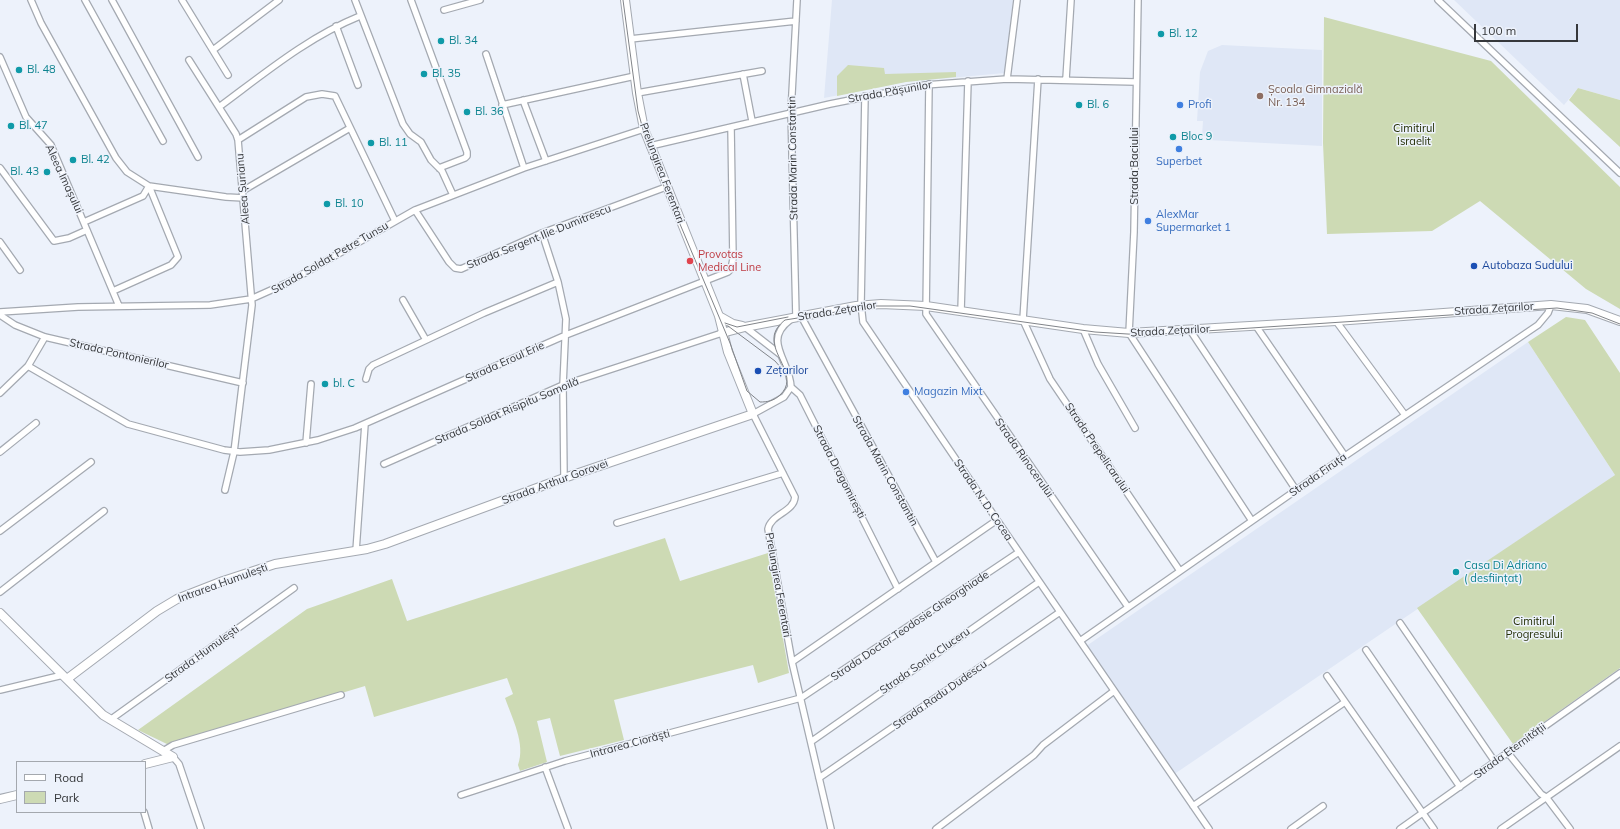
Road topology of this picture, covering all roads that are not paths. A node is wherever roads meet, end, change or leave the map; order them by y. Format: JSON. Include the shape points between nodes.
{"nodes":[{"id":1,"x":31,"y":0,"type":"edge"},
{"id":2,"x":85,"y":0,"type":"edge"},
{"id":3,"x":112,"y":0,"type":"edge"},
{"id":4,"x":182,"y":0,"type":"edge"},
{"id":5,"x":278,"y":0,"type":"edge"},
{"id":6,"x":355,"y":0,"type":"edge"},
{"id":7,"x":411,"y":0,"type":"edge"},
{"id":8,"x":480,"y":0,"type":"edge"},
{"id":9,"x":625,"y":0,"type":"edge"},
{"id":10,"x":797,"y":0,"type":"edge"},
{"id":11,"x":1017,"y":0,"type":"edge"},
{"id":12,"x":1071,"y":0,"type":"edge"},
{"id":13,"x":1138,"y":0,"type":"edge"},
{"id":14,"x":1438,"y":0,"type":"edge"},
{"id":15,"x":444,"y":10,"type":"dead end"},
{"id":16,"x":360,"y":16,"type":"junction"},
{"id":17,"x":796,"y":21,"type":"junction"},
{"id":18,"x":336,"y":26,"type":"junction"},
{"id":19,"x":630,"y":39,"type":"junction"},
{"id":20,"x":213,"y":50,"type":"junction"},
{"id":21,"x":486,"y":54,"type":"dead end"},
{"id":22,"x":0,"y":57,"type":"edge"},
{"id":23,"x":189,"y":60,"type":"dead end"},
{"id":24,"x":762,"y":71,"type":"dead end"},
{"id":25,"x":743,"y":74,"type":"junction"},
{"id":26,"x":228,"y":75,"type":"dead end"},
{"id":27,"x":635,"y":76,"type":"junction"},
{"id":28,"x":1007,"y":79,"type":"junction"},
{"id":29,"x":1038,"y":79,"type":"junction"},
{"id":30,"x":1066,"y":79,"type":"junction"},
{"id":31,"x":968,"y":81,"type":"junction"},
{"id":32,"x":1136,"y":82,"type":"junction"},
{"id":33,"x":930,"y":84,"type":"junction"},
{"id":34,"x":358,"y":85,"type":"dead end"},
{"id":35,"x":637,"y":93,"type":"junction"},
{"id":36,"x":865,"y":96,"type":"junction"},
{"id":37,"x":523,"y":100,"type":"junction"},
{"id":38,"x":502,"y":105,"type":"junction"},
{"id":39,"x":219,"y":107,"type":"junction"},
{"id":40,"x":792,"y":112,"type":"junction"},
{"id":41,"x":752,"y":122,"type":"junction"},
{"id":42,"x":730,"y":127,"type":"junction"},
{"id":43,"x":350,"y":128,"type":"junction"},
{"id":44,"x":644,"y":129,"type":"junction"},
{"id":45,"x":238,"y":140,"type":"junction"},
{"id":46,"x":163,"y":141,"type":"dead end"},
{"id":47,"x":650,"y":146,"type":"junction"},
{"id":48,"x":198,"y":157,"type":"dead end"},
{"id":49,"x":546,"y":161,"type":"junction"},
{"id":50,"x":0,"y":168,"type":"edge"},
{"id":51,"x":439,"y":168,"type":"junction"},
{"id":52,"x":524,"y":168,"type":"junction"},
{"id":53,"x":1620,"y":173,"type":"edge"},
{"id":54,"x":149,"y":186,"type":"junction"},
{"id":55,"x":666,"y":187,"type":"junction"},
{"id":56,"x":244,"y":190,"type":"junction"},
{"id":57,"x":453,"y":195,"type":"junction"},
{"id":58,"x":244,"y":198,"type":"junction"},
{"id":59,"x":415,"y":210,"type":"junction"},
{"id":60,"x":394,"y":221,"type":"junction"},
{"id":61,"x":84,"y":222,"type":"junction"},
{"id":62,"x":87,"y":230,"type":"junction"},
{"id":63,"x":542,"y":233,"type":"junction"},
{"id":64,"x":0,"y":242,"type":"edge"},
{"id":65,"x":20,"y":270,"type":"dead end"},
{"id":66,"x":558,"y":282,"type":"junction"},
{"id":67,"x":706,"y":282,"type":"junction"},
{"id":68,"x":113,"y":291,"type":"junction"},
{"id":69,"x":252,"y":299,"type":"junction"},
{"id":70,"x":403,"y":300,"type":"dead end"},
{"id":71,"x":861,"y":305,"type":"junction"},
{"id":72,"x":1551,"y":305,"type":"junction"},
{"id":73,"x":119,"y":306,"type":"junction"},
{"id":74,"x":926,"y":306,"type":"junction"},
{"id":75,"x":961,"y":310,"type":"junction"},
{"id":76,"x":0,"y":313,"type":"edge"},
{"id":77,"x":719,"y":316,"type":"junction"},
{"id":78,"x":796,"y":317,"type":"junction"},
{"id":79,"x":1023,"y":320,"type":"junction"},
{"id":80,"x":1336,"y":321,"type":"junction"},
{"id":81,"x":1620,"y":321,"type":"edge"},
{"id":82,"x":745,"y":326,"type":"junction"},
{"id":83,"x":1256,"y":326,"type":"junction"},
{"id":84,"x":1083,"y":329,"type":"junction"},
{"id":85,"x":1190,"y":330,"type":"junction"},
{"id":86,"x":722,"y":333,"type":"junction"},
{"id":87,"x":1129,"y":333,"type":"junction"},
{"id":88,"x":566,"y":334,"type":"junction"},
{"id":89,"x":45,"y":337,"type":"junction"},
{"id":90,"x":426,"y":340,"type":"junction"},
{"id":91,"x":782,"y":356,"type":"junction"},
{"id":92,"x":28,"y":366,"type":"junction"},
{"id":93,"x":366,"y":379,"type":"dead end"},
{"id":94,"x":243,"y":383,"type":"junction"},
{"id":95,"x":311,"y":384,"type":"dead end"},
{"id":96,"x":562,"y":385,"type":"junction"},
{"id":97,"x":791,"y":387,"type":"junction"},
{"id":98,"x":0,"y":393,"type":"edge"},
{"id":99,"x":753,"y":414,"type":"junction"},
{"id":100,"x":1405,"y":415,"type":"junction"},
{"id":101,"x":36,"y":423,"type":"dead end"},
{"id":102,"x":365,"y":424,"type":"junction"},
{"id":103,"x":1135,"y":428,"type":"dead end"},
{"id":104,"x":306,"y":443,"type":"junction"},
{"id":105,"x":0,"y":452,"type":"edge"},
{"id":106,"x":234,"y":452,"type":"junction"},
{"id":107,"x":1345,"y":456,"type":"junction"},
{"id":108,"x":91,"y":462,"type":"dead end"},
{"id":109,"x":384,"y":464,"type":"dead end"},
{"id":110,"x":783,"y":473,"type":"junction"},
{"id":111,"x":564,"y":478,"type":"junction"},
{"id":112,"x":225,"y":490,"type":"dead end"},
{"id":113,"x":1296,"y":490,"type":"junction"},
{"id":114,"x":104,"y":511,"type":"dead end"},
{"id":115,"x":997,"y":520,"type":"junction"},
{"id":116,"x":1252,"y":521,"type":"junction"},
{"id":117,"x":618,"y":523,"type":"dead end"},
{"id":118,"x":0,"y":531,"type":"edge"},
{"id":119,"x":356,"y":551,"type":"junction"},
{"id":120,"x":1019,"y":552,"type":"junction"},
{"id":121,"x":936,"y":562,"type":"junction"},
{"id":122,"x":1180,"y":571,"type":"junction"},
{"id":123,"x":1039,"y":582,"type":"junction"},
{"id":124,"x":294,"y":588,"type":"dead end"},
{"id":125,"x":898,"y":589,"type":"junction"},
{"id":126,"x":0,"y":592,"type":"edge"},
{"id":127,"x":1128,"y":607,"type":"junction"},
{"id":128,"x":1060,"y":612,"type":"junction"},
{"id":129,"x":0,"y":613,"type":"edge"},
{"id":130,"x":1400,"y":623,"type":"dead end"},
{"id":131,"x":1080,"y":642,"type":"junction"},
{"id":132,"x":1366,"y":650,"type":"dead end"},
{"id":133,"x":792,"y":662,"type":"junction"},
{"id":134,"x":1620,"y":673,"type":"edge"},
{"id":135,"x":1327,"y":676,"type":"dead end"},
{"id":136,"x":65,"y":677,"type":"junction"},
{"id":137,"x":0,"y":690,"type":"edge"},
{"id":138,"x":1114,"y":691,"type":"junction"},
{"id":139,"x":341,"y":695,"type":"dead end"},
{"id":140,"x":801,"y":698,"type":"junction"},
{"id":141,"x":1345,"y":702,"type":"junction"},
{"id":142,"x":110,"y":720,"type":"junction"},
{"id":143,"x":812,"y":741,"type":"junction"},
{"id":144,"x":1620,"y":746,"type":"edge"},
{"id":145,"x":163,"y":751,"type":"junction"},
{"id":146,"x":1508,"y":753,"type":"junction"},
{"id":147,"x":173,"y":757,"type":"junction"},
{"id":148,"x":1495,"y":762,"type":"junction"},
{"id":149,"x":146,"y":764,"type":"edge"},
{"id":150,"x":545,"y":767,"type":"junction"},
{"id":151,"x":819,"y":778,"type":"junction"},
{"id":152,"x":1460,"y":787,"type":"junction"},
{"id":153,"x":16,"y":795,"type":"edge"},
{"id":154,"x":461,"y":795,"type":"dead end"},
{"id":155,"x":1546,"y":797,"type":"junction"},
{"id":156,"x":0,"y":799,"type":"edge"},
{"id":157,"x":1193,"y":806,"type":"junction"},
{"id":158,"x":1323,"y":806,"type":"dead end"},
{"id":159,"x":144,"y":813,"type":"edge"},
{"id":160,"x":1423,"y":813,"type":"junction"},
{"id":161,"x":148,"y":829,"type":"edge"},
{"id":162,"x":201,"y":829,"type":"edge"},
{"id":163,"x":568,"y":829,"type":"edge"},
{"id":164,"x":831,"y":829,"type":"edge"},
{"id":165,"x":936,"y":829,"type":"edge"},
{"id":166,"x":1209,"y":829,"type":"edge"},
{"id":167,"x":1291,"y":829,"type":"edge"},
{"id":168,"x":1400,"y":829,"type":"edge"},
{"id":169,"x":1434,"y":829,"type":"edge"},
{"id":170,"x":1501,"y":829,"type":"edge"},
{"id":171,"x":1570,"y":829,"type":"edge"}],
"edges":[{"from":1,"to":54,"type":"street","via":[[41,23],[116,158],[127,172]]},
{"from":2,"to":46,"type":"street"},
{"from":3,"to":48,"type":"street"},
{"from":4,"to":20,"type":"street"},
{"from":5,"to":20,"type":"street"},
{"from":6,"to":16,"type":"street"},
{"from":7,"to":51,"type":"street","via":[[467,152],[465,158]]},
{"from":8,"to":15,"type":"street"},
{"from":9,"to":19,"type":"main road","name":"Prelungirea Ferentari"},
{"from":10,"to":17,"type":"street","name":"Strada Marin Constantin"},
{"from":11,"to":28,"type":"street"},
{"from":12,"to":30,"type":"street"},
{"from":13,"to":32,"type":"street","name":"Strada Baciului"},
{"from":14,"to":53,"type":"street"},
{"from":16,"to":18,"type":"street"},
{"from":16,"to":51,"type":"street","via":[[403,124],[410,134],[421,142],[427,155]]},
{"from":17,"to":19,"type":"street"},
{"from":17,"to":40,"type":"street","name":"Strada Marin Constantin"},
{"from":18,"to":34,"type":"street"},
{"from":18,"to":39,"type":"street","via":[[295,50]]},
{"from":19,"to":27,"type":"main road","name":"Prelungirea Ferentari"},
{"from":20,"to":26,"type":"street"},
{"from":21,"to":38,"type":"street"},
{"from":22,"to":61,"type":"street","name":"Aleea Imașului","via":[[26,116],[51,145]]},
{"from":23,"to":39,"type":"street"},
{"from":24,"to":25,"type":"street"},
{"from":25,"to":35,"type":"street"},
{"from":25,"to":41,"type":"street"},
{"from":27,"to":35,"type":"main road","name":"Prelungirea Ferentari"},
{"from":27,"to":37,"type":"street"},
{"from":28,"to":29,"type":"street","name":"Strada Pășunilor"},
{"from":28,"to":31,"type":"street","name":"Strada Pășunilor"},
{"from":29,"to":30,"type":"street","name":"Strada Pășunilor"},
{"from":29,"to":79,"type":"street"},
{"from":30,"to":32,"type":"street","name":"Strada Pășunilor"},
{"from":31,"to":33,"type":"street","name":"Strada Pășunilor"},
{"from":31,"to":75,"type":"street"},
{"from":32,"to":87,"type":"street","name":"Strada Baciului","via":[[1134,232]]},
{"from":33,"to":36,"type":"street","name":"Strada Pășunilor"},
{"from":33,"to":74,"type":"street","name":"Strada Rinocerului"},
{"from":35,"to":44,"type":"main road","name":"Prelungirea Ferentari"},
{"from":36,"to":40,"type":"street","name":"Strada Pășunilor"},
{"from":36,"to":71,"type":"street","name":"Strada N. D. Cocea"},
{"from":37,"to":38,"type":"street"},
{"from":37,"to":49,"type":"street"},
{"from":38,"to":52,"type":"street"},
{"from":39,"to":45,"type":"street"},
{"from":40,"to":41,"type":"street","name":"Strada Pășunilor"},
{"from":40,"to":78,"type":"street","name":"Strada Marin Constantin"},
{"from":41,"to":42,"type":"street","name":"Strada Pășunilor"},
{"from":42,"to":47,"type":"street","name":"Strada Pășunilor"},
{"from":42,"to":67,"type":"street","name":"Strada Eroul Erie","via":[[733,265],[728,272]]},
{"from":43,"to":45,"type":"street","name":"Aleea Șurianu","via":[[335,96],[322,94],[306,97]]},
{"from":43,"to":56,"type":"street"},
{"from":43,"to":60,"type":"street"},
{"from":44,"to":47,"type":"main road","name":"Prelungirea Ferentari"},
{"from":44,"to":49,"type":"street","name":"Strada Soldat Petre Tunsu"},
{"from":45,"to":56,"type":"street","name":"Aleea Șurianu"},
{"from":47,"to":55,"type":"main road","name":"Prelungirea Ferentari"},
{"from":49,"to":52,"type":"street","name":"Strada Soldat Petre Tunsu"},
{"from":50,"to":62,"type":"street","via":[[54,241]]},
{"from":51,"to":57,"type":"street"},
{"from":52,"to":57,"type":"street","name":"Strada Soldat Petre Tunsu"},
{"from":54,"to":58,"type":"street","via":[[226,198]]},
{"from":54,"to":61,"type":"street","via":[[143,196]]},
{"from":54,"to":68,"type":"street","via":[[178,257],[171,265]]},
{"from":55,"to":63,"type":"street","name":"Strada Sergent Ilie Dumitrescu"},
{"from":55,"to":67,"type":"main road","name":"Prelungirea Ferentari"},
{"from":56,"to":58,"type":"street","name":"Aleea Șurianu"},
{"from":57,"to":59,"type":"street","name":"Strada Soldat Petre Tunsu"},
{"from":58,"to":69,"type":"street","name":"Aleea Șurianu"},
{"from":59,"to":60,"type":"street","name":"Strada Soldat Petre Tunsu"},
{"from":59,"to":63,"type":"street","name":"Strada Sergent Ilie Dumitrescu","via":[[449,262],[458,269]]},
{"from":60,"to":69,"type":"street","name":"Strada Soldat Petre Tunsu","via":[[289,282]]},
{"from":61,"to":62,"type":"street","name":"Aleea Imașului"},
{"from":62,"to":68,"type":"street","name":"Aleea Imașului"},
{"from":63,"to":66,"type":"street"},
{"from":64,"to":65,"type":"street"},
{"from":66,"to":88,"type":"street","via":[[566,319]]},
{"from":66,"to":90,"type":"street"},
{"from":67,"to":77,"type":"main road","name":"Prelungirea Ferentari"},
{"from":67,"to":88,"type":"street","name":"Strada Eroul Erie"},
{"from":68,"to":73,"type":"street","name":"Aleea Imașului"},
{"from":69,"to":73,"type":"street","name":"Strada Soldat Petre Tunsu","via":[[210,305]]},
{"from":69,"to":94,"type":"street"},
{"from":70,"to":90,"type":"street"},
{"from":71,"to":74,"type":"main road","name":"Strada Zețarilor"},
{"from":71,"to":78,"type":"main road","name":"Strada Zețarilor"},
{"from":71,"to":115,"type":"street","name":"Strada N. D. Cocea","via":[[862,318],[871,335]]},
{"from":72,"to":80,"type":"main road","name":"Strada Zețarilor"},
{"from":72,"to":81,"type":"main road","name":"Strada Zețarilor","via":[[1587,309]]},
{"from":72,"to":100,"type":"street","name":"Strada Firuța","via":[[1538,325]]},
{"from":73,"to":76,"type":"street","name":"Strada Soldat Petre Tunsu","via":[[78,306]]},
{"from":74,"to":75,"type":"main road","name":"Strada Zețarilor"},
{"from":74,"to":127,"type":"street","name":"Strada Rinocerului","via":[[928,319]]},
{"from":75,"to":79,"type":"main road","name":"Strada Zețarilor"},
{"from":76,"to":89,"type":"street","name":"Strada Pontonierilor","via":[[16,325]]},
{"from":77,"to":82,"type":"main road","via":[[733,324]]},
{"from":77,"to":86,"type":"main road","name":"Prelungirea Ferentari"},
{"from":78,"to":82,"type":"main road","name":"Strada Zețarilor"},
{"from":78,"to":91,"type":"street","name":"Strada Dragomirești","via":[[778,333],[777,342]]},
{"from":78,"to":121,"type":"street","name":"Strada Marin Constantin"},
{"from":79,"to":84,"type":"main road","name":"Strada Zețarilor"},
{"from":79,"to":122,"type":"street","name":"Strada Prepelicarului","via":[[1050,379]]},
{"from":80,"to":83,"type":"main road","name":"Strada Zețarilor"},
{"from":80,"to":100,"type":"street"},
{"from":82,"to":86,"type":"main road","name":"Strada Zețarilor"},
{"from":82,"to":91,"type":"street","name":"Strada Dragomirești"},
{"from":83,"to":85,"type":"main road","name":"Strada Zețarilor"},
{"from":83,"to":107,"type":"street"},
{"from":84,"to":87,"type":"main road","name":"Strada Zețarilor"},
{"from":84,"to":103,"type":"street","via":[[1098,364]]},
{"from":85,"to":87,"type":"main road","name":"Strada Zețarilor"},
{"from":85,"to":113,"type":"street"},
{"from":86,"to":96,"type":"street","name":"Strada Soldat Risipitu Samoilă"},
{"from":86,"to":99,"type":"main road","name":"Prelungirea Ferentari"},
{"from":87,"to":116,"type":"street"},
{"from":88,"to":96,"type":"street"},
{"from":88,"to":102,"type":"street","name":"Strada Eroul Erie"},
{"from":89,"to":92,"type":"street"},
{"from":89,"to":94,"type":"street","name":"Strada Pontonierilor"},
{"from":90,"to":93,"type":"street","via":[[373,365]]},
{"from":91,"to":97,"type":"street","name":"Strada Dragomirești","via":[[789,372]]},
{"from":92,"to":98,"type":"street"},
{"from":92,"to":106,"type":"street","name":"Strada Eroul Erie","via":[[128,424]]},
{"from":94,"to":106,"type":"street"},
{"from":95,"to":104,"type":"street"},
{"from":96,"to":109,"type":"street","name":"Strada Soldat Risipitu Samoilă"},
{"from":96,"to":111,"type":"street"},
{"from":97,"to":99,"type":"street","via":[[784,397]]},
{"from":97,"to":125,"type":"street","name":"Strada Dragomirești","via":[[800,395]]},
{"from":99,"to":110,"type":"street","name":"Prelungirea Ferentari"},
{"from":99,"to":111,"type":"main road","name":"Strada Arthur Gorovei"},
{"from":100,"to":107,"type":"street","name":"Strada Firuța"},
{"from":101,"to":105,"type":"street"},
{"from":102,"to":104,"type":"street","name":"Strada Eroul Erie"},
{"from":102,"to":119,"type":"street"},
{"from":104,"to":106,"type":"street","name":"Strada Eroul Erie","via":[[269,450]]},
{"from":106,"to":112,"type":"street"},
{"from":107,"to":113,"type":"street","name":"Strada Firuța"},
{"from":108,"to":118,"type":"street"},
{"from":110,"to":117,"type":"street"},
{"from":110,"to":133,"type":"street","name":"Prelungirea Ferentari","via":[[795,500],[770,523],[768,529]]},
{"from":111,"to":119,"type":"main road","name":"Strada Arthur Gorovei","via":[[385,544]]},
{"from":113,"to":116,"type":"street","name":"Strada Firuța"},
{"from":114,"to":126,"type":"street"},
{"from":115,"to":120,"type":"street","name":"Strada N. D. Cocea"},
{"from":115,"to":121,"type":"street"},
{"from":116,"to":122,"type":"street","name":"Strada Firuța"},
{"from":119,"to":136,"type":"main road","name":"Intrarea Humulești","via":[[259,569],[177,599]]},
{"from":120,"to":123,"type":"street","name":"Strada N. D. Cocea"},
{"from":120,"to":140,"type":"street","name":"Strada Doctor Teodosie Gheorghiade"},
{"from":121,"to":125,"type":"street"},
{"from":122,"to":127,"type":"street","name":"Strada Firuța"},
{"from":123,"to":128,"type":"street","name":"Strada N. D. Cocea"},
{"from":123,"to":143,"type":"street","name":"Strada Sonia Cluceru"},
{"from":124,"to":142,"type":"street","name":"Strada Humulești"},
{"from":125,"to":133,"type":"street"},
{"from":127,"to":131,"type":"street","name":"Strada Firuța"},
{"from":128,"to":131,"type":"street","name":"Strada N. D. Cocea"},
{"from":128,"to":151,"type":"street","name":"Strada Radu Dudescu"},
{"from":129,"to":136,"type":"main road"},
{"from":130,"to":148,"type":"street"},
{"from":131,"to":138,"type":"street","name":"Strada N. D. Cocea"},
{"from":132,"to":152,"type":"street"},
{"from":133,"to":140,"type":"street","name":"Prelungirea Ferentari"},
{"from":134,"to":146,"type":"street","name":"Strada Eternității"},
{"from":135,"to":141,"type":"street"},
{"from":136,"to":137,"type":"street"},
{"from":136,"to":142,"type":"main road"},
{"from":138,"to":157,"type":"street","name":"Strada N. D. Cocea"},
{"from":138,"to":165,"type":"street"},
{"from":139,"to":145,"type":"street","via":[[181,743]]},
{"from":140,"to":143,"type":"street","name":"Prelungirea Ferentari"},
{"from":140,"to":150,"type":"street","name":"Intrarea Ciorăști"},
{"from":141,"to":157,"type":"street"},
{"from":141,"to":160,"type":"street"},
{"from":142,"to":145,"type":"main road"},
{"from":143,"to":151,"type":"street","name":"Prelungirea Ferentari"},
{"from":144,"to":155,"type":"street"},
{"from":145,"to":147,"type":"main road"},
{"from":146,"to":148,"type":"street","name":"Strada Eternității"},
{"from":146,"to":155,"type":"street"},
{"from":147,"to":149,"type":"main road"},
{"from":147,"to":162,"type":"street","via":[[179,764]]},
{"from":148,"to":152,"type":"street","name":"Strada Eternității"},
{"from":150,"to":154,"type":"street","name":"Intrarea Ciorăști"},
{"from":150,"to":163,"type":"street"},
{"from":151,"to":164,"type":"street","name":"Prelungirea Ferentari"},
{"from":152,"to":160,"type":"street","name":"Strada Eternității"},
{"from":153,"to":156,"type":"main road"},
{"from":155,"to":170,"type":"street"},
{"from":155,"to":171,"type":"street"},
{"from":157,"to":166,"type":"street","name":"Strada N. D. Cocea"},
{"from":158,"to":167,"type":"street"},
{"from":159,"to":161,"type":"street"},
{"from":160,"to":168,"type":"street","name":"Strada Eternității"},
{"from":160,"to":169,"type":"street"}]}
